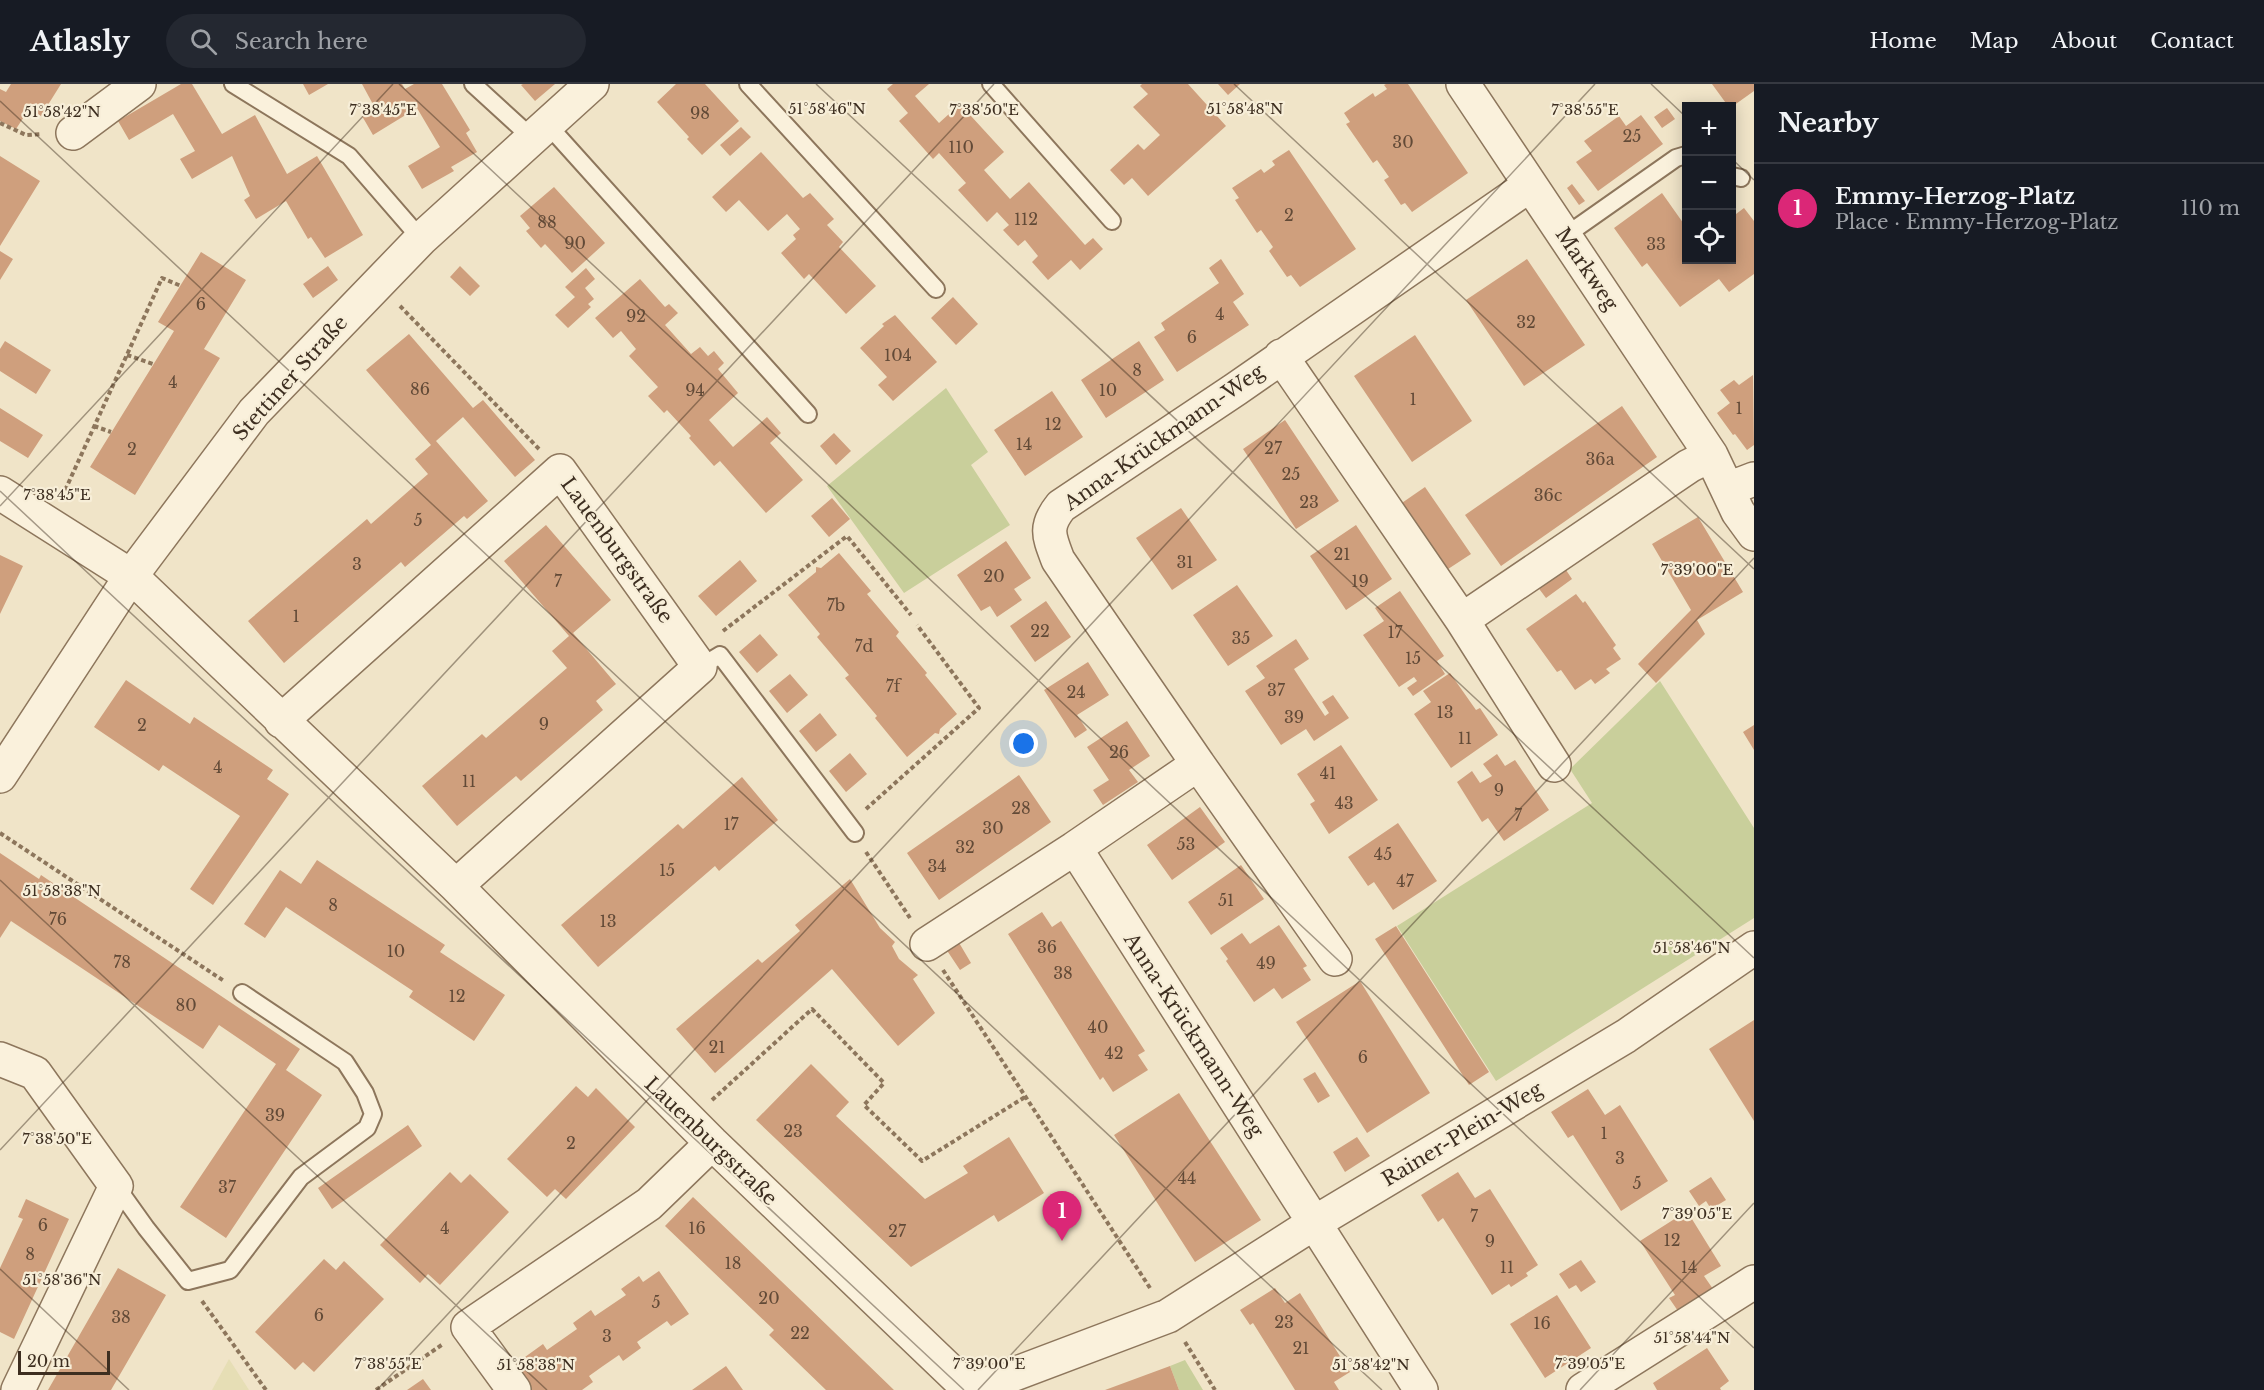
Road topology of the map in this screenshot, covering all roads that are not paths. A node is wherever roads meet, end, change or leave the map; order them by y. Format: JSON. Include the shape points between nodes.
{"nodes":[{"id":1,"x":139,"y":84,"type":"edge"},
{"id":2,"x":233,"y":84,"type":"edge"},
{"id":3,"x":473,"y":84,"type":"edge"},
{"id":4,"x":592,"y":84,"type":"edge"},
{"id":5,"x":748,"y":84,"type":"edge"},
{"id":6,"x":991,"y":84,"type":"edge"},
{"id":7,"x":1463,"y":84,"type":"edge"},
{"id":8,"x":539,"y":131,"type":"junction"},
{"id":9,"x":73,"y":133,"type":"road end"},
{"id":10,"x":1683,"y":156,"type":"edge"},
{"id":11,"x":1530,"y":185,"type":"junction"},
{"id":12,"x":1112,"y":221,"type":"dead end"},
{"id":13,"x":1565,"y":236,"type":"junction"},
{"id":14,"x":421,"y":239,"type":"junction"},
{"id":15,"x":936,"y":289,"type":"dead end"},
{"id":16,"x":1281,"y":356,"type":"junction"},
{"id":17,"x":807,"y":414,"type":"dead end"},
{"id":18,"x":1711,"y":455,"type":"junction"},
{"id":19,"x":1741,"y":484,"type":"edge"},
{"id":20,"x":0,"y":492,"type":"edge"},
{"id":21,"x":1754,"y":534,"type":"edge"},
{"id":22,"x":131,"y":576,"type":"junction"},
{"id":23,"x":1462,"y":620,"type":"junction"},
{"id":24,"x":695,"y":660,"type":"junction"},
{"id":25,"x":281,"y":721,"type":"junction"},
{"id":26,"x":1198,"y":764,"type":"junction"},
{"id":27,"x":1554,"y":765,"type":"dead end"},
{"id":28,"x":0,"y":776,"type":"edge"},
{"id":29,"x":851,"y":829,"type":"road end"},
{"id":30,"x":1075,"y":848,"type":"junction"},
{"id":31,"x":456,"y":886,"type":"junction"},
{"id":32,"x":927,"y":944,"type":"road end"},
{"id":33,"x":1335,"y":959,"type":"dead end"},
{"id":34,"x":1750,"y":960,"type":"edge"},
{"id":35,"x":242,"y":993,"type":"road end"},
{"id":36,"x":0,"y":1059,"type":"edge"},
{"id":37,"x":701,"y":1132,"type":"junction"},
{"id":38,"x":116,"y":1186,"type":"junction"},
{"id":39,"x":1314,"y":1223,"type":"junction"},
{"id":40,"x":1754,"y":1282,"type":"edge"},
{"id":41,"x":18,"y":1390,"type":"edge"},
{"id":42,"x":514,"y":1390,"type":"edge"},
{"id":43,"x":971,"y":1390,"type":"edge"},
{"id":44,"x":1421,"y":1390,"type":"edge"},
{"id":45,"x":1583,"y":1390,"type":"edge"}],
"edges":[{"from":1,"to":9,"type":"street"},
{"from":2,"to":14,"type":"lane","via":[[349,156]]},
{"from":3,"to":8,"type":"lane"},
{"from":4,"to":8,"type":"street","name":"Stettiner Straße"},
{"from":5,"to":15,"type":"lane"},
{"from":6,"to":12,"type":"lane"},
{"from":7,"to":11,"type":"street","name":"Markweg"},
{"from":8,"to":14,"type":"street","name":"Stettiner Straße"},
{"from":8,"to":17,"type":"lane"},
{"from":10,"to":13,"type":"lane"},
{"from":11,"to":13,"type":"street","name":"Markweg"},
{"from":11,"to":16,"type":"street","name":"Anna-Krückmann-Weg"},
{"from":13,"to":18,"type":"street","name":"Markweg"},
{"from":14,"to":22,"type":"street","name":"Stettiner Straße","via":[[254,412]]},
{"from":16,"to":23,"type":"street","name":"Anna-Krückmann-Weg"},
{"from":16,"to":26,"type":"street","name":"Anna-Krückmann-Weg","via":[[1061,506],[1049,529],[1058,560]]},
{"from":18,"to":19,"type":"street","name":"Markweg"},
{"from":18,"to":23,"type":"street"},
{"from":19,"to":21,"type":"street","name":"Markweg","via":[[1738,512]]},
{"from":20,"to":22,"type":"street","name":"Lauenburgstraße"},
{"from":22,"to":25,"type":"street","name":"Lauenburgstraße"},
{"from":22,"to":28,"type":"street","name":"Stettiner Straße"},
{"from":23,"to":27,"type":"street","name":"Anna-Krückmann-Weg"},
{"from":24,"to":25,"type":"street","name":"Lauenburgstraße","via":[[560,471]]},
{"from":24,"to":29,"type":"lane","via":[[720,655]]},
{"from":24,"to":31,"type":"street"},
{"from":25,"to":31,"type":"street","name":"Lauenburgstraße"},
{"from":26,"to":30,"type":"street"},
{"from":26,"to":33,"type":"street","name":"Anna-Krückmann-Weg"},
{"from":30,"to":32,"type":"street"},
{"from":30,"to":39,"type":"street","name":"Anna-Krückmann-Weg"},
{"from":31,"to":37,"type":"street","name":"Lauenburgstraße"},
{"from":34,"to":39,"type":"street","name":"Rainer-Plein-Weg"},
{"from":35,"to":38,"type":"lane","via":[[345,1062],[374,1114],[367,1128],[301,1177],[230,1270],[188,1281]]},
{"from":36,"to":38,"type":"street","via":[[35,1073]]},
{"from":37,"to":42,"type":"street","via":[[649,1204],[468,1327]]},
{"from":37,"to":43,"type":"street","name":"Lauenburgstraße"},
{"from":38,"to":41,"type":"street"},
{"from":39,"to":43,"type":"street","name":"Rainer-Plein-Weg","via":[[1168,1316]]},
{"from":39,"to":44,"type":"street","name":"Anna-Krückmann-Weg"},
{"from":40,"to":45,"type":"street"}]}
